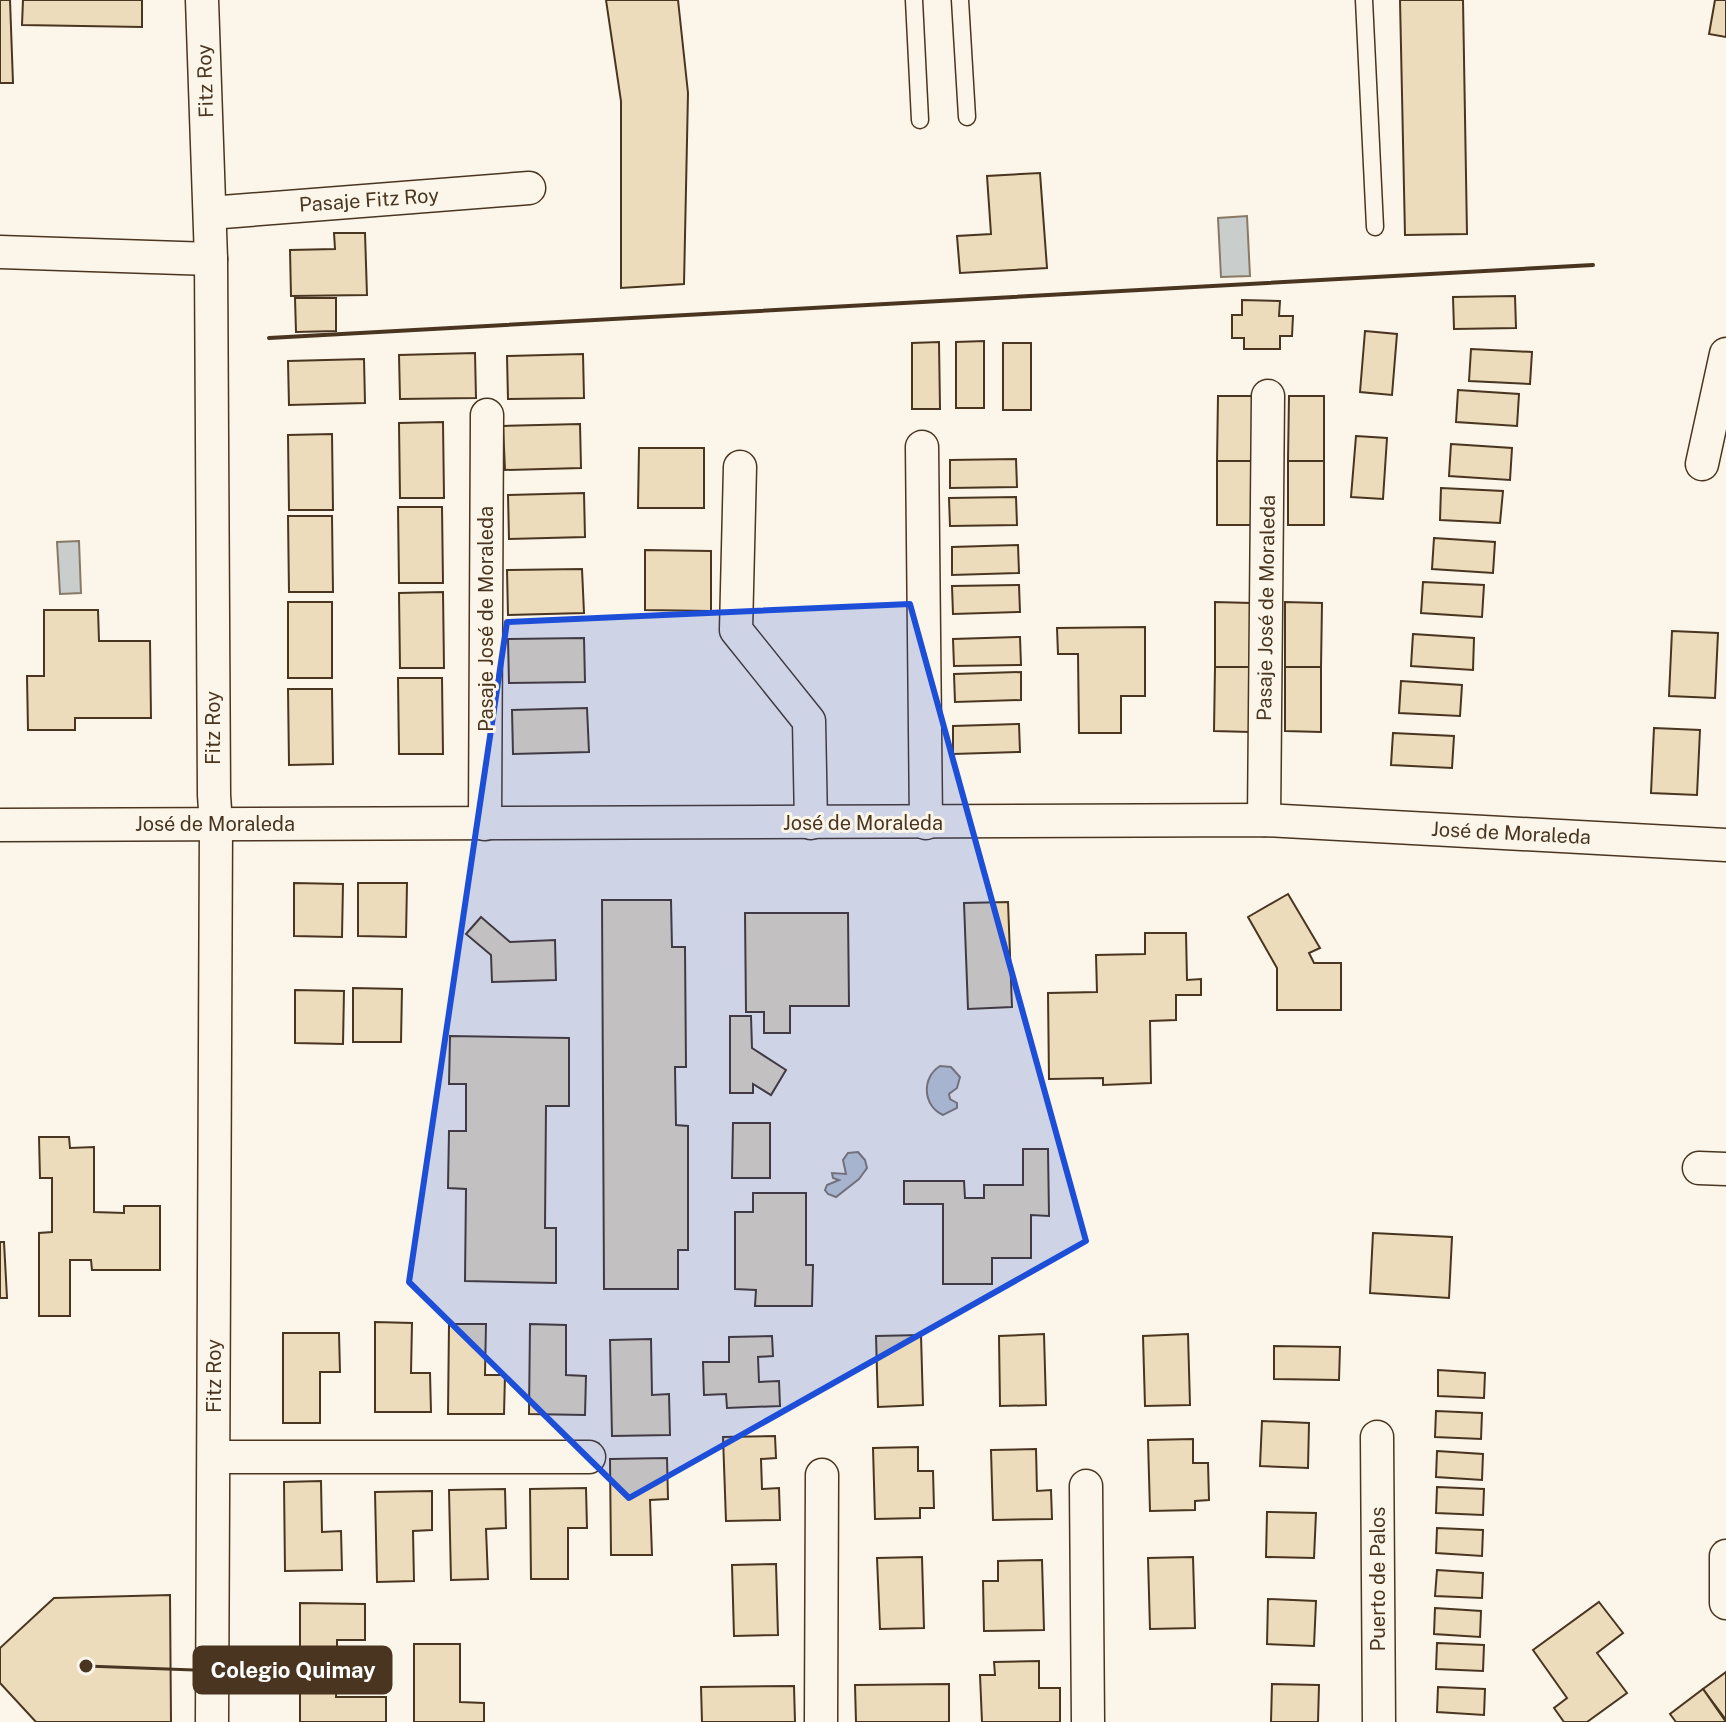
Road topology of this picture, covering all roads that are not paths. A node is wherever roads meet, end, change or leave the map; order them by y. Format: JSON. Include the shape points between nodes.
{"nodes":[{"id":1,"x":202,"y":0,"type":"edge"},
{"id":2,"x":914,"y":0,"type":"edge"},
{"id":3,"x":960,"y":0,"type":"edge"},
{"id":4,"x":1364,"y":0,"type":"edge"},
{"id":5,"x":967,"y":117,"type":"dead end"},
{"id":6,"x":920,"y":120,"type":"dead end"},
{"id":7,"x":529,"y":188,"type":"dead end"},
{"id":8,"x":210,"y":213,"type":"junction"},
{"id":9,"x":1375,"y":227,"type":"dead end"},
{"id":10,"x":0,"y":252,"type":"edge"},
{"id":11,"x":211,"y":259,"type":"junction"},
{"id":12,"x":1726,"y":358,"type":"edge"},
{"id":13,"x":1268,"y":396,"type":"dead end"},
{"id":14,"x":487,"y":415,"type":"dead end"},
{"id":15,"x":922,"y":447,"type":"dead end"},
{"id":16,"x":1702,"y":464,"type":"dead end"},
{"id":17,"x":740,"y":467,"type":"dead end"},
{"id":18,"x":1264,"y":820,"type":"junction"},
{"id":19,"x":811,"y":823,"type":"junction"},
{"id":20,"x":926,"y":823,"type":"junction"},
{"id":21,"x":216,"y":824,"type":"junction"},
{"id":22,"x":485,"y":824,"type":"junction"},
{"id":23,"x":0,"y":825,"type":"edge"},
{"id":24,"x":1726,"y":845,"type":"edge"},
{"id":25,"x":1377,"y":1437,"type":"dead end"},
{"id":26,"x":214,"y":1457,"type":"junction"},
{"id":27,"x":589,"y":1457,"type":"dead end"},
{"id":28,"x":822,"y":1475,"type":"dead end"},
{"id":29,"x":1086,"y":1486,"type":"dead end"},
{"id":30,"x":1726,"y":1556,"type":"edge"},
{"id":31,"x":1726,"y":1603,"type":"edge"},
{"id":32,"x":212,"y":1722,"type":"edge"},
{"id":33,"x":821,"y":1722,"type":"edge"},
{"id":34,"x":1088,"y":1722,"type":"edge"},
{"id":35,"x":1379,"y":1722,"type":"edge"}],
"edges":[{"from":1,"to":8,"type":"street","name":"Fitz Roy"},
{"from":2,"to":6,"type":"lane"},
{"from":3,"to":5,"type":"lane"},
{"from":4,"to":9,"type":"lane"},
{"from":7,"to":8,"type":"street","name":"Pasaje Fitz Roy"},
{"from":8,"to":11,"type":"street","name":"Fitz Roy"},
{"from":10,"to":11,"type":"street"},
{"from":11,"to":21,"type":"street","name":"Fitz Roy"},
{"from":12,"to":16,"type":"street"},
{"from":13,"to":18,"type":"street","name":"Pasaje José de Moraleda"},
{"from":14,"to":22,"type":"street","name":"Pasaje José de Moraleda"},
{"from":15,"to":20,"type":"street"},
{"from":17,"to":19,"type":"street","via":[[736,630],[809,721]]},
{"from":18,"to":20,"type":"street","name":"José de Moraleda"},
{"from":18,"to":24,"type":"street","name":"José de Moraleda"},
{"from":19,"to":20,"type":"street","name":"José de Moraleda"},
{"from":19,"to":22,"type":"street","name":"José de Moraleda"},
{"from":21,"to":22,"type":"street","name":"José de Moraleda"},
{"from":21,"to":23,"type":"street","name":"José de Moraleda"},
{"from":21,"to":26,"type":"street","name":"Fitz Roy"},
{"from":25,"to":35,"type":"street","name":"Puerto de Palos"},
{"from":26,"to":27,"type":"street"},
{"from":26,"to":32,"type":"street","name":"Fitz Roy"},
{"from":28,"to":33,"type":"street"},
{"from":29,"to":34,"type":"street"},
{"from":30,"to":31,"type":"street"}]}
